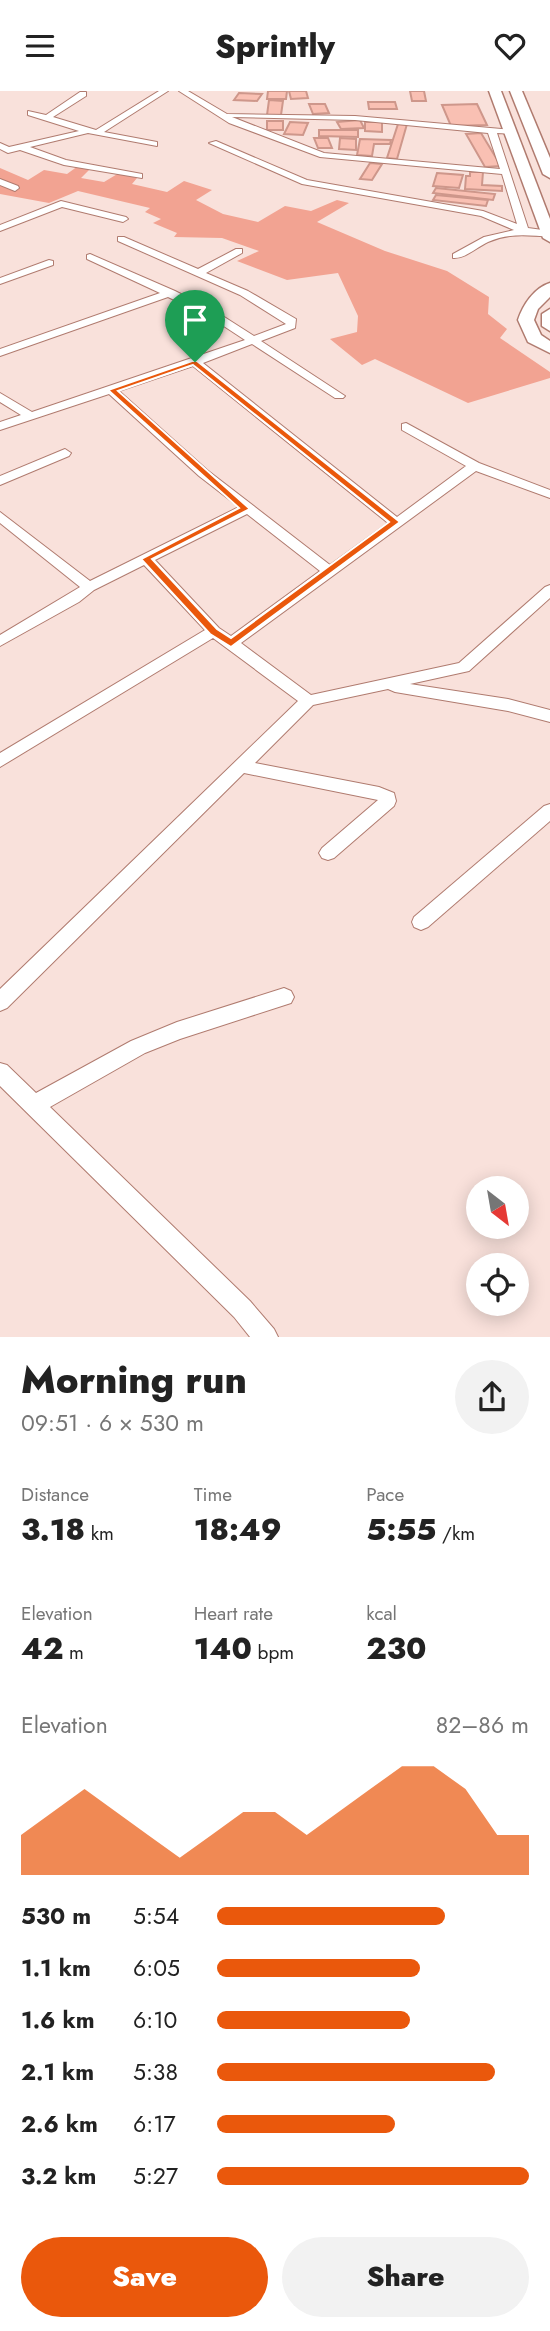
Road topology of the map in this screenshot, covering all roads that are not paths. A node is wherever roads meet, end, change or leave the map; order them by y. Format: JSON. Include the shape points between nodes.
{"nodes":[{"id":1,"x":164,"y":91,"type":"edge"},
{"id":2,"x":183,"y":91,"type":"edge"},
{"id":3,"x":495,"y":91,"type":"edge"},
{"id":4,"x":516,"y":91,"type":"edge"},
{"id":5,"x":83,"y":94,"type":"dead end"},
{"id":6,"x":32,"y":113,"type":"dead end"},
{"id":7,"x":222,"y":114,"type":"junction"},
{"id":8,"x":47,"y":118,"type":"junction"},
{"id":9,"x":88,"y":131,"type":"junction"},
{"id":10,"x":100,"y":131,"type":"junction"},
{"id":11,"x":492,"y":131,"type":"junction"},
{"id":12,"x":510,"y":132,"type":"junction"},
{"id":13,"x":213,"y":143,"type":"dead end"},
{"id":14,"x":154,"y":145,"type":"dead end"},
{"id":15,"x":0,"y":146,"type":"edge"},
{"id":16,"x":20,"y":147,"type":"junction"},
{"id":17,"x":507,"y":171,"type":"junction"},
{"id":18,"x":550,"y":174,"type":"edge"},
{"id":19,"x":139,"y":176,"type":"dead end"},
{"id":20,"x":0,"y":182,"type":"edge"},
{"id":21,"x":15,"y":188,"type":"dead end"},
{"id":22,"x":123,"y":219,"type":"dead end"},
{"id":23,"x":0,"y":228,"type":"edge"},
{"id":24,"x":524,"y":230,"type":"junction"},
{"id":25,"x":549,"y":236,"type":"edge"},
{"id":26,"x":121,"y":239,"type":"dead end"},
{"id":27,"x":239,"y":251,"type":"dead end"},
{"id":28,"x":456,"y":256,"type":"dead end"},
{"id":29,"x":90,"y":257,"type":"dead end"},
{"id":30,"x":49,"y":263,"type":"dead end"},
{"id":31,"x":198,"y":273,"type":"junction"},
{"id":32,"x":0,"y":281,"type":"edge"},
{"id":33,"x":550,"y":288,"type":"edge"},
{"id":34,"x":171,"y":293,"type":"junction"},
{"id":35,"x":550,"y":314,"type":"edge"},
{"id":36,"x":550,"y":326,"type":"edge"},
{"id":37,"x":254,"y":341,"type":"junction"},
{"id":38,"x":550,"y":348,"type":"edge"},
{"id":39,"x":0,"y":353,"type":"edge"},
{"id":40,"x":195,"y":362,"type":"junction"},
{"id":41,"x":112,"y":390,"type":"junction"},
{"id":42,"x":339,"y":396,"type":"dead end"},
{"id":43,"x":0,"y":397,"type":"edge"},
{"id":44,"x":31,"y":416,"type":"junction"},
{"id":45,"x":0,"y":426,"type":"edge"},
{"id":46,"x":406,"y":427,"type":"dead end"},
{"id":47,"x":65,"y":453,"type":"dead end"},
{"id":48,"x":475,"y":466,"type":"junction"},
{"id":49,"x":0,"y":481,"type":"edge"},
{"id":50,"x":550,"y":494,"type":"edge"},
{"id":51,"x":246,"y":509,"type":"junction"},
{"id":52,"x":0,"y":516,"type":"edge"},
{"id":53,"x":395,"y":522,"type":"junction"},
{"id":54,"x":146,"y":559,"type":"junction"},
{"id":55,"x":330,"y":572,"type":"junction"},
{"id":56,"x":89,"y":587,"type":"junction"},
{"id":57,"x":550,"y":590,"type":"edge"},
{"id":58,"x":214,"y":631,"type":"junction"},
{"id":59,"x":0,"y":641,"type":"edge"},
{"id":60,"x":231,"y":643,"type":"junction"},
{"id":61,"x":382,"y":685,"type":"junction"},
{"id":62,"x":307,"y":701,"type":"junction"},
{"id":63,"x":550,"y":716,"type":"edge"},
{"id":64,"x":0,"y":761,"type":"edge"},
{"id":65,"x":243,"y":767,"type":"junction"},
{"id":66,"x":550,"y":811,"type":"edge"},
{"id":67,"x":328,"y":853,"type":"dead end"},
{"id":68,"x":421,"y":922,"type":"dead end"},
{"id":69,"x":284,"y":997,"type":"dead end"},
{"id":70,"x":0,"y":1003,"type":"edge"},
{"id":71,"x":0,"y":1072,"type":"edge"},
{"id":72,"x":34,"y":1105,"type":"junction"},
{"id":73,"x":266,"y":1337,"type":"edge"}],
"edges":[{"from":1,"to":10,"type":"street"},
{"from":2,"to":7,"type":"street"},
{"from":3,"to":12,"type":"main road"},
{"from":4,"to":18,"type":"main road"},
{"from":5,"to":8,"type":"street"},
{"from":6,"to":8,"type":"street"},
{"from":7,"to":11,"type":"street","via":[[355,118]]},
{"from":7,"to":17,"type":"street","via":[[323,155]]},
{"from":8,"to":9,"type":"street"},
{"from":9,"to":10,"type":"street"},
{"from":9,"to":16,"type":"street"},
{"from":10,"to":14,"type":"street"},
{"from":11,"to":12,"type":"street"},
{"from":11,"to":17,"type":"street"},
{"from":12,"to":25,"type":"main road"},
{"from":13,"to":24,"type":"street","via":[[305,182],[482,214]]},
{"from":15,"to":16,"type":"street","via":[[8,150]]},
{"from":16,"to":19,"type":"street","via":[[65,162]]},
{"from":17,"to":24,"type":"street"},
{"from":20,"to":21,"type":"street"},
{"from":22,"to":23,"type":"street","via":[[58,204]]},
{"from":24,"to":25,"type":"street"},
{"from":24,"to":28,"type":"street","via":[[487,239]]},
{"from":26,"to":31,"type":"street"},
{"from":27,"to":31,"type":"street"},
{"from":29,"to":34,"type":"street"},
{"from":30,"to":32,"type":"street"},
{"from":31,"to":37,"type":"street","via":[[292,321],[291,326]]},
{"from":33,"to":38,"type":"main road","via":[[530,307],[526,320],[534,338]]},
{"from":34,"to":37,"type":"street"},
{"from":34,"to":39,"type":"street"},
{"from":35,"to":36,"type":"main road"},
{"from":37,"to":40,"type":"street"},
{"from":37,"to":42,"type":"street"},
{"from":40,"to":41,"type":"street"},
{"from":40,"to":53,"type":"street"},
{"from":41,"to":44,"type":"street"},
{"from":41,"to":51,"type":"street"},
{"from":43,"to":44,"type":"street"},
{"from":44,"to":45,"type":"street"},
{"from":46,"to":48,"type":"street"},
{"from":47,"to":49,"type":"street"},
{"from":48,"to":50,"type":"street"},
{"from":48,"to":53,"type":"street"},
{"from":51,"to":54,"type":"street"},
{"from":51,"to":55,"type":"street"},
{"from":52,"to":56,"type":"street"},
{"from":53,"to":55,"type":"street"},
{"from":54,"to":56,"type":"street"},
{"from":54,"to":58,"type":"street"},
{"from":55,"to":60,"type":"street"},
{"from":56,"to":59,"type":"street"},
{"from":57,"to":61,"type":"street","via":[[464,667]]},
{"from":58,"to":60,"type":"street"},
{"from":58,"to":64,"type":"street"},
{"from":60,"to":62,"type":"street"},
{"from":61,"to":62,"type":"street"},
{"from":61,"to":63,"type":"street"},
{"from":62,"to":65,"type":"street"},
{"from":65,"to":67,"type":"street","via":[[384,795],[388,801]]},
{"from":65,"to":70,"type":"street"},
{"from":66,"to":68,"type":"street"},
{"from":69,"to":72,"type":"street","via":[[138,1047]]},
{"from":71,"to":72,"type":"street"},
{"from":72,"to":73,"type":"street"}]}
